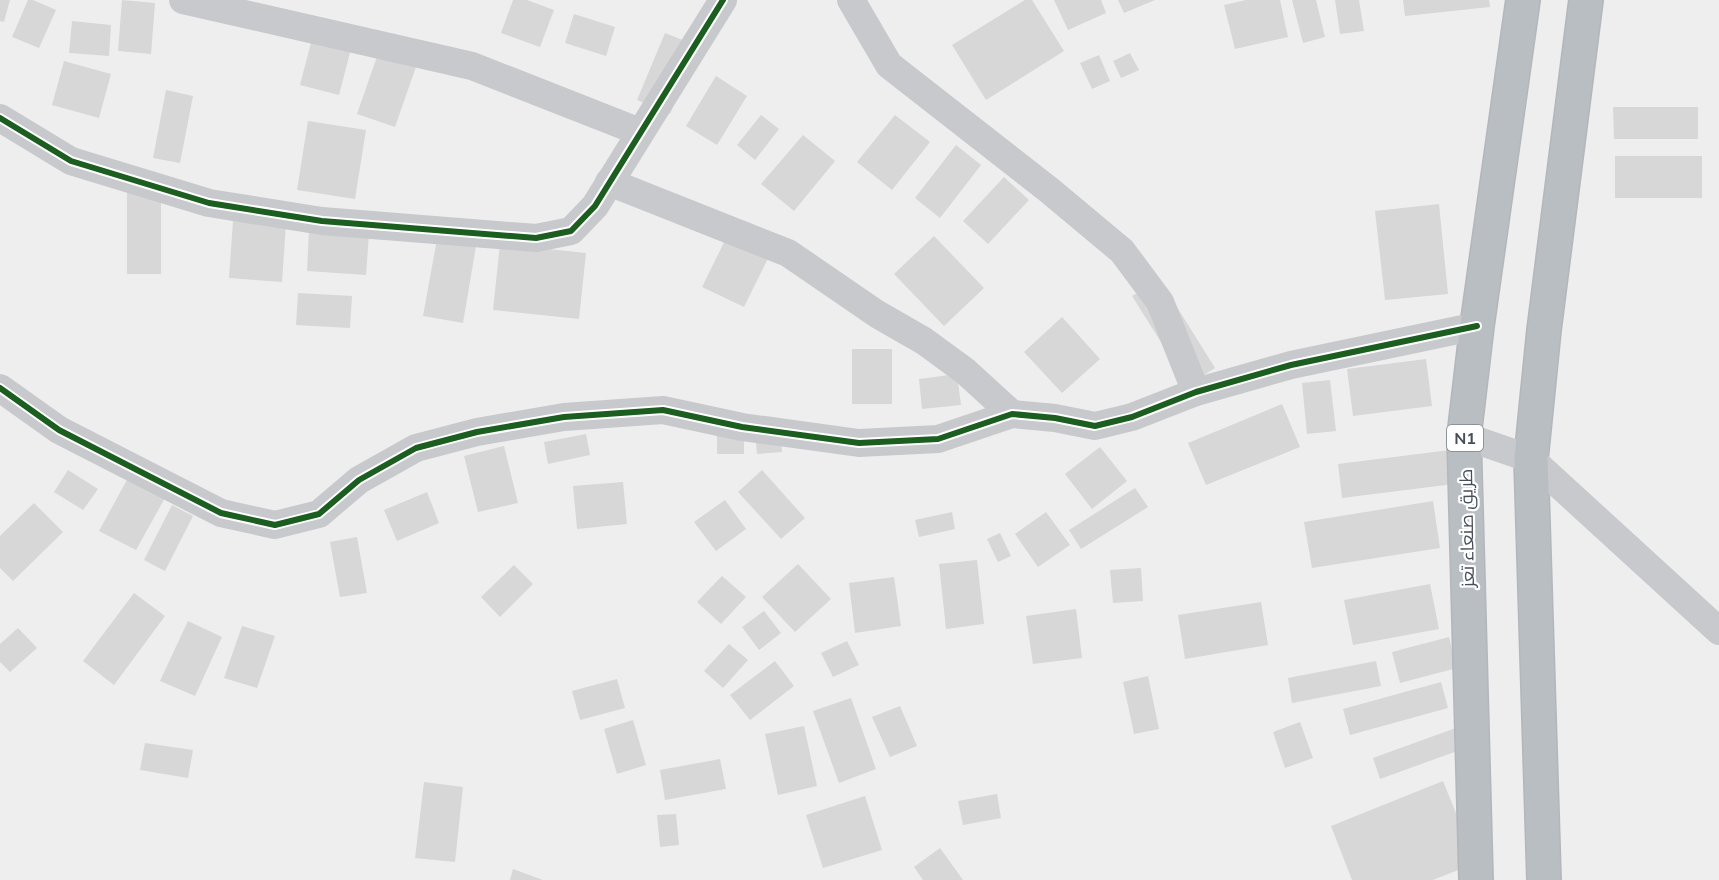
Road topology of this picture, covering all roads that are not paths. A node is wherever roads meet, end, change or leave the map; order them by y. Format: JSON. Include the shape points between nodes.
{"nodes":[{"id":1,"x":183,"y":0,"type":"edge"},
{"id":2,"x":723,"y":0,"type":"edge"},
{"id":3,"x":851,"y":0,"type":"edge"},
{"id":4,"x":1523,"y":0,"type":"edge"},
{"id":5,"x":1586,"y":0,"type":"edge"},
{"id":6,"x":0,"y":118,"type":"edge"},
{"id":7,"x":640,"y":132,"type":"junction"},
{"id":8,"x":609,"y":182,"type":"junction"},
{"id":9,"x":1477,"y":326,"type":"junction"},
{"id":10,"x":0,"y":388,"type":"edge"},
{"id":11,"x":1196,"y":392,"type":"junction"},
{"id":12,"x":1012,"y":414,"type":"junction"},
{"id":13,"x":1464,"y":436,"type":"junction"},
{"id":14,"x":1532,"y":459,"type":"junction"},
{"id":15,"x":1719,"y":631,"type":"edge"},
{"id":16,"x":1476,"y":880,"type":"edge"},
{"id":17,"x":1544,"y":880,"type":"edge"}],
"edges":[{"from":1,"to":7,"type":"street","via":[[472,66]]},
{"from":2,"to":7,"type":"street"},
{"from":3,"to":11,"type":"street","via":[[889,65],[1122,250],[1160,302]]},
{"from":4,"to":9,"type":"highway","name":"طريق صنعاء تعز","number":"N1"},
{"from":5,"to":14,"type":"highway","via":[[1544,330]]},
{"from":6,"to":8,"type":"street","via":[[71,161],[209,203],[322,221],[536,238],[571,231],[595,206]]},
{"from":7,"to":8,"type":"street"},
{"from":8,"to":12,"type":"street","via":[[788,253],[924,341],[965,371]]},
{"from":9,"to":11,"type":"street","via":[[1291,365]]},
{"from":9,"to":13,"type":"highway","name":"طريق صنعاء تعز","number":"N1"},
{"from":10,"to":12,"type":"street","via":[[59,430],[221,513],[274,525],[319,514],[359,480],[417,448],[477,432],[564,417],[663,410],[742,427],[859,443],[938,439]]},
{"from":11,"to":12,"type":"street","via":[[1132,417],[1095,426]]},
{"from":13,"to":14,"type":"street"},
{"from":13,"to":16,"type":"highway","name":"طريق صنعاء تعز","number":"N1"},
{"from":14,"to":15,"type":"street"},
{"from":14,"to":17,"type":"highway"}]}
